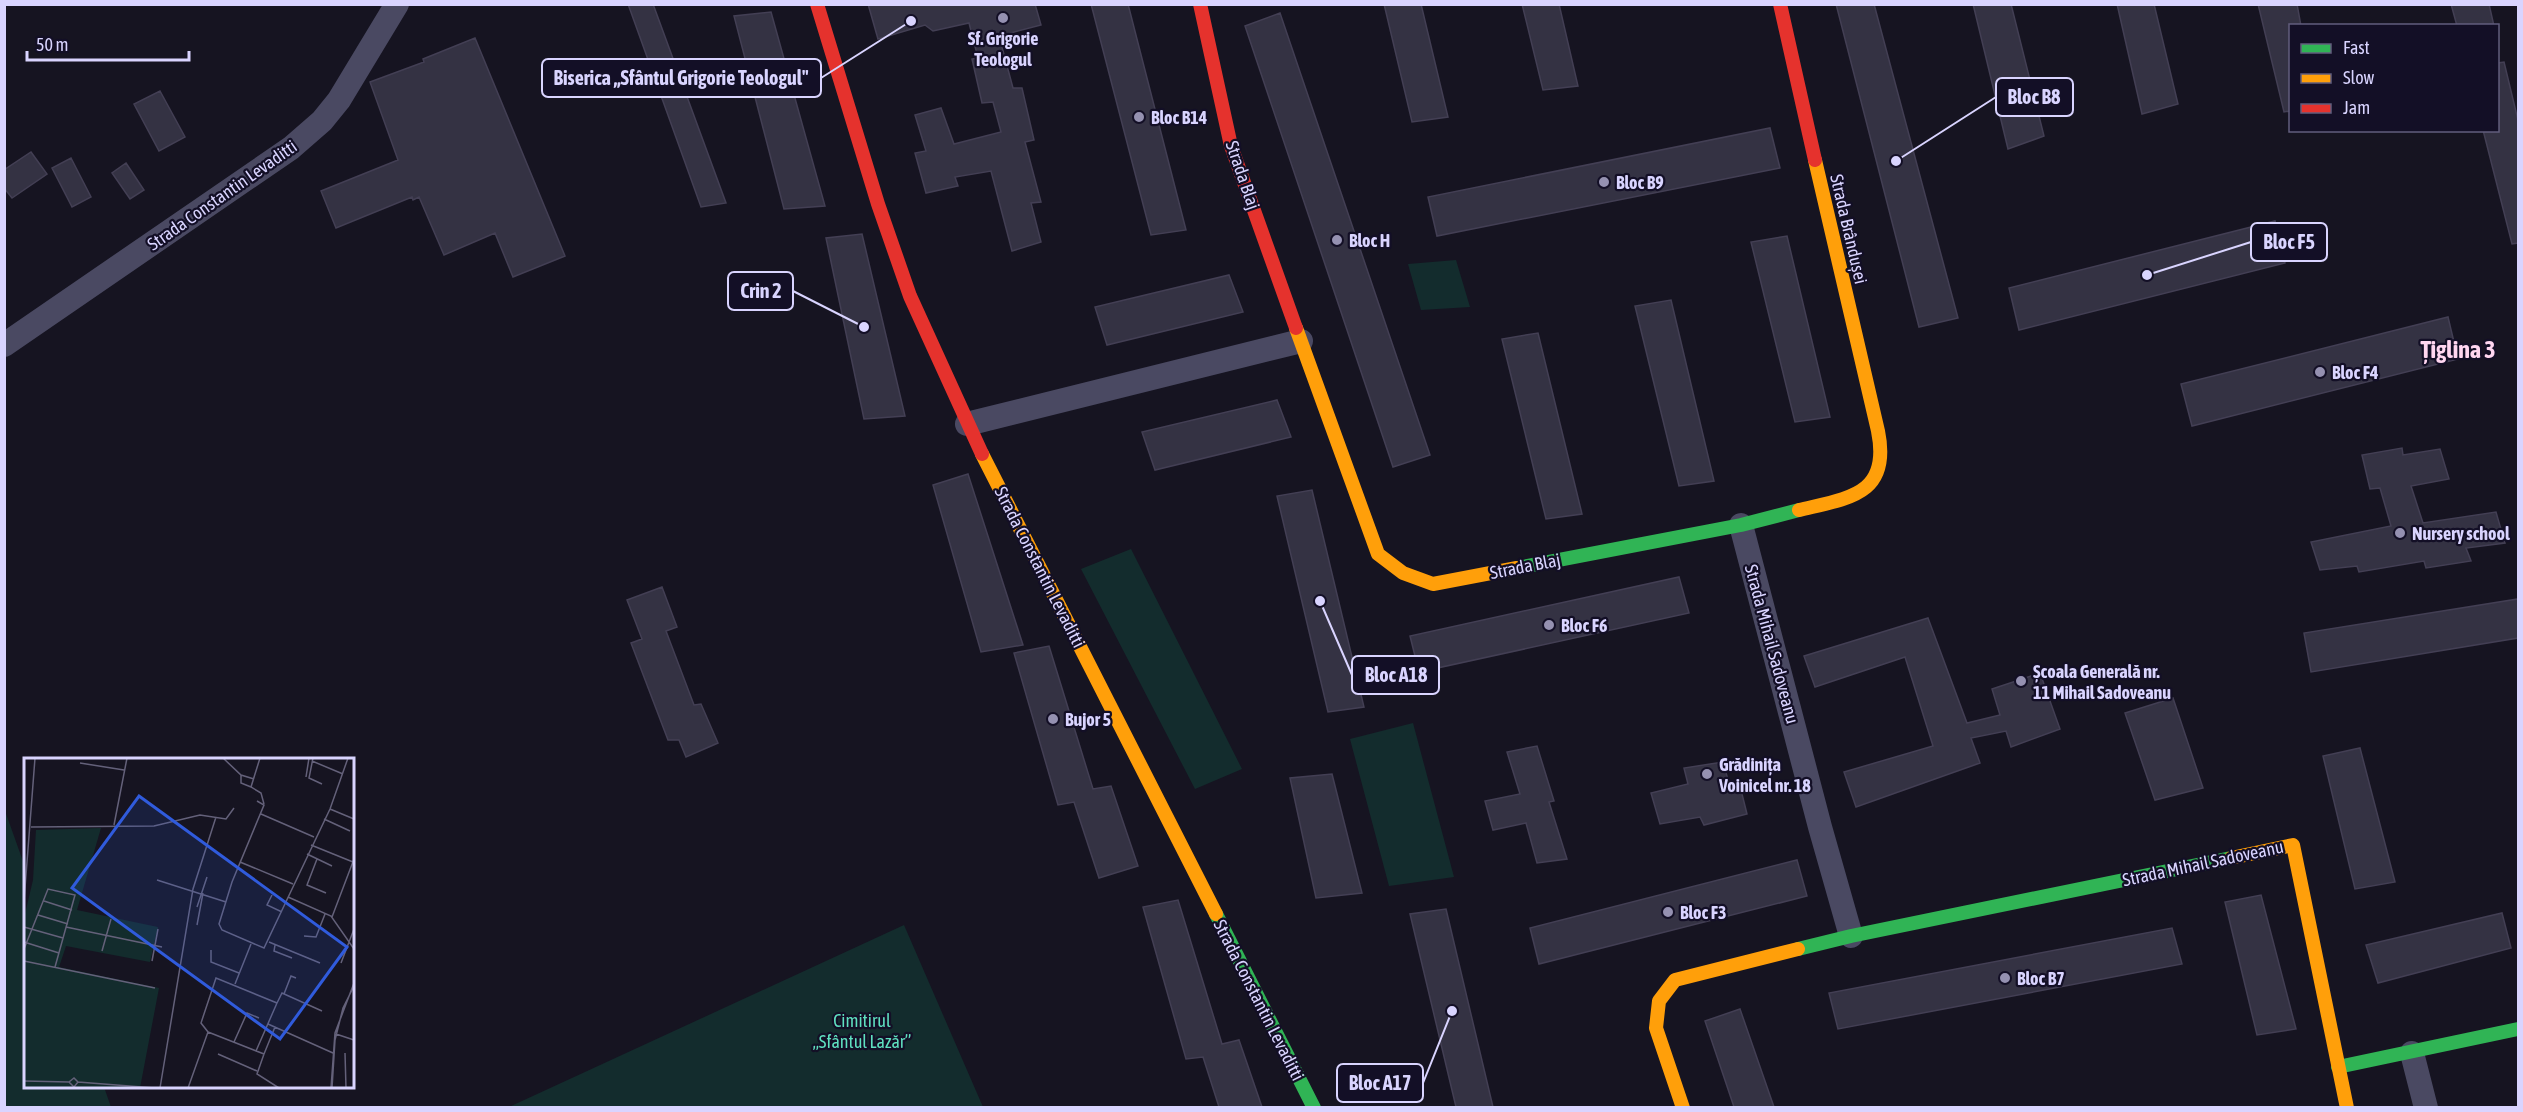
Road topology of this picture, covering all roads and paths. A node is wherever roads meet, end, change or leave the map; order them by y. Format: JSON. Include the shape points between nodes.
{"nodes":[{"id":1,"x":397,"y":4,"type":"edge"},
{"id":2,"x":818,"y":4,"type":"edge"},
{"id":3,"x":1200,"y":4,"type":"edge"},
{"id":4,"x":1780,"y":4,"type":"edge"},
{"id":5,"x":1301,"y":341,"type":"junction"},
{"id":6,"x":4,"y":345,"type":"edge"},
{"id":7,"x":967,"y":424,"type":"junction"},
{"id":8,"x":1882,"y":462,"type":"joint"},
{"id":9,"x":1741,"y":525,"type":"junction"},
{"id":10,"x":1851,"y":936,"type":"junction"},
{"id":11,"x":2518,"y":1029,"type":"edge"},
{"id":12,"x":2412,"y":1053,"type":"junction"},
{"id":13,"x":2338,"y":1067,"type":"junction"},
{"id":14,"x":1314,"y":1107,"type":"edge"},
{"id":15,"x":1683,"y":1107,"type":"edge"},
{"id":16,"x":2347,"y":1107,"type":"edge"},
{"id":17,"x":2426,"y":1107,"type":"edge"}],
"edges":[{"from":1,"to":6,"type":"street","name":"Strada Constantin Levaditti","via":[[339,100],[291,148]]},
{"from":2,"to":7,"type":"street","name":"Strada Constantin Levaditti","via":[[910,296]]},
{"from":3,"to":5,"type":"street","name":"Strada Blaj","via":[[1232,146]]},
{"from":4,"to":8,"type":"street","name":"Strada Brândușei","via":[[1881,442]]},
{"from":5,"to":7,"type":"street"},
{"from":5,"to":9,"type":"street","name":"Strada Blaj","via":[[1378,554],[1406,575],[1433,584]]},
{"from":7,"to":14,"type":"street","name":"Strada Constantin Levaditti"},
{"from":8,"to":9,"type":"street","name":"Strada Blaj","via":[[1868,490],[1853,497]]},
{"from":9,"to":10,"type":"street","name":"Strada Mihail Sadoveanu"},
{"from":10,"to":13,"type":"street","name":"Strada Mihail Sadoveanu","via":[[2293,845]]},
{"from":10,"to":15,"type":"street","name":"Strada Mihail Sadoveanu","via":[[1675,980],[1659,1001],[1656,1028]]},
{"from":11,"to":12,"type":"street"},
{"from":12,"to":13,"type":"street"},
{"from":12,"to":17,"type":"street"},
{"from":13,"to":16,"type":"street"}]}
